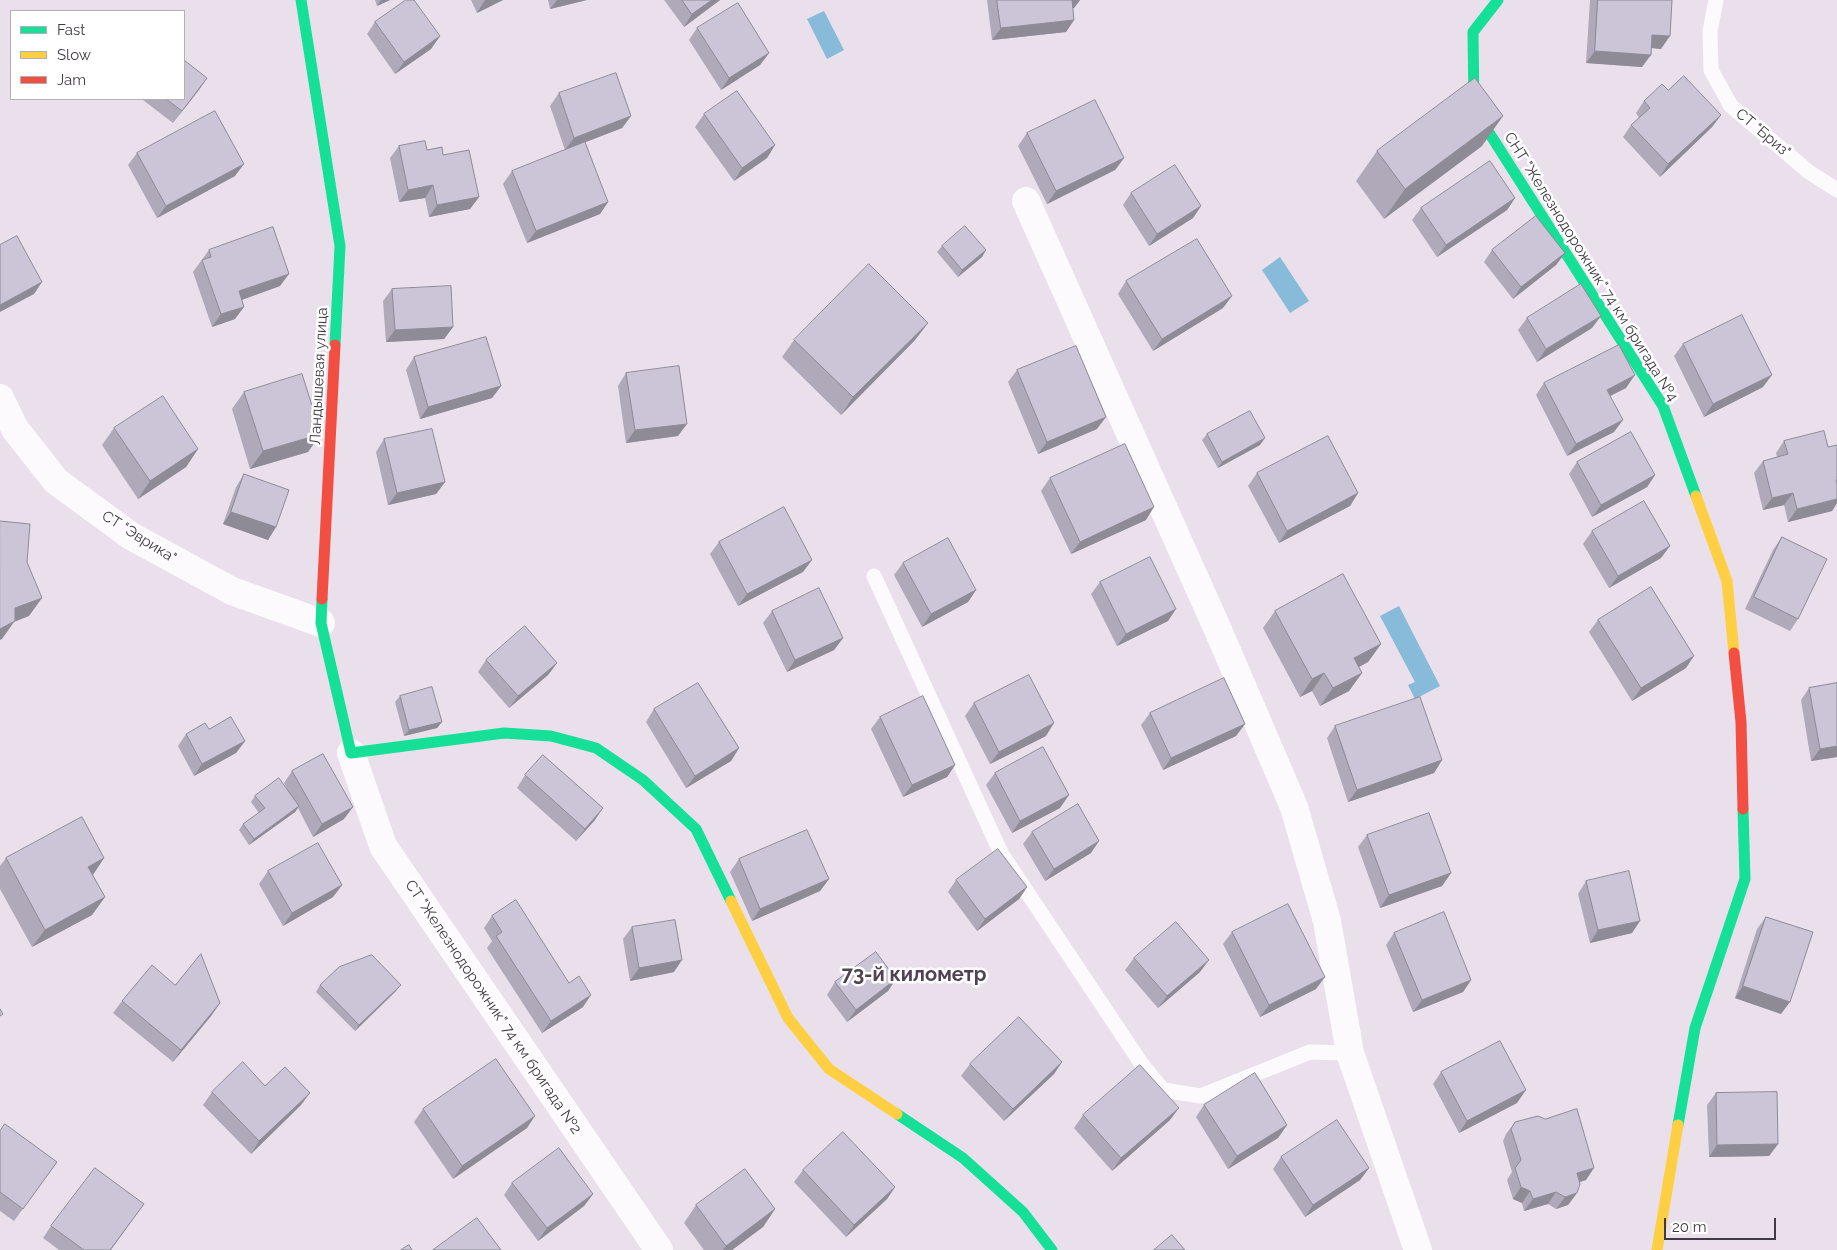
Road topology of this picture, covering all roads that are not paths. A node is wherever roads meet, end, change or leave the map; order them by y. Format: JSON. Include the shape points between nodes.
{"nodes":[{"id":1,"x":301,"y":0,"type":"edge"},
{"id":2,"x":1498,"y":0,"type":"edge"},
{"id":3,"x":1716,"y":0,"type":"edge"},
{"id":4,"x":1837,"y":190,"type":"edge"},
{"id":5,"x":1026,"y":201,"type":"dead end"},
{"id":6,"x":0,"y":398,"type":"edge"},
{"id":7,"x":8,"y":430,"type":"edge"},
{"id":8,"x":874,"y":576,"type":"dead end"},
{"id":9,"x":321,"y":623,"type":"junction"},
{"id":10,"x":351,"y":753,"type":"junction"},
{"id":11,"x":1350,"y":1053,"type":"junction"},
{"id":12,"x":659,"y":1250,"type":"edge"},
{"id":13,"x":1052,"y":1250,"type":"edge"},
{"id":14,"x":1418,"y":1250,"type":"edge"},
{"id":15,"x":1657,"y":1250,"type":"edge"}],
"edges":[{"from":1,"to":9,"type":"street","name":"Ландышевая улица","via":[[340,246]]},
{"from":2,"to":15,"type":"street","name":"СНТ \"Железнодорожник\" 74 км бригада №4","via":[[1473,32],[1474,109],[1663,406],[1728,580],[1741,722],[1745,878],[1695,1028]]},
{"from":3,"to":4,"type":"lane","name":"СТ \"Бриз\"","via":[[1710,31],[1711,70],[1731,106],[1809,172]]},
{"from":5,"to":11,"type":"street","via":[[1294,807],[1327,920]]},
{"from":6,"to":7,"type":"street","name":"СТ \"Эврика\""},
{"from":7,"to":9,"type":"street","name":"СТ \"Эврика\"","via":[[56,481],[131,536],[232,591]]},
{"from":8,"to":11,"type":"lane","via":[[1001,853],[1141,1063],[1163,1090],[1201,1096],[1310,1052]]},
{"from":9,"to":10,"type":"street","name":"Ландышевая улица"},
{"from":10,"to":12,"type":"street","name":"СТ \"Железнодорожник\" 74 км бригада №2","via":[[383,846]]},
{"from":10,"to":13,"type":"street","via":[[504,733],[551,736],[596,748],[642,780],[696,829],[788,1018],[829,1069],[963,1158],[1023,1212]]},
{"from":11,"to":14,"type":"street"}]}
